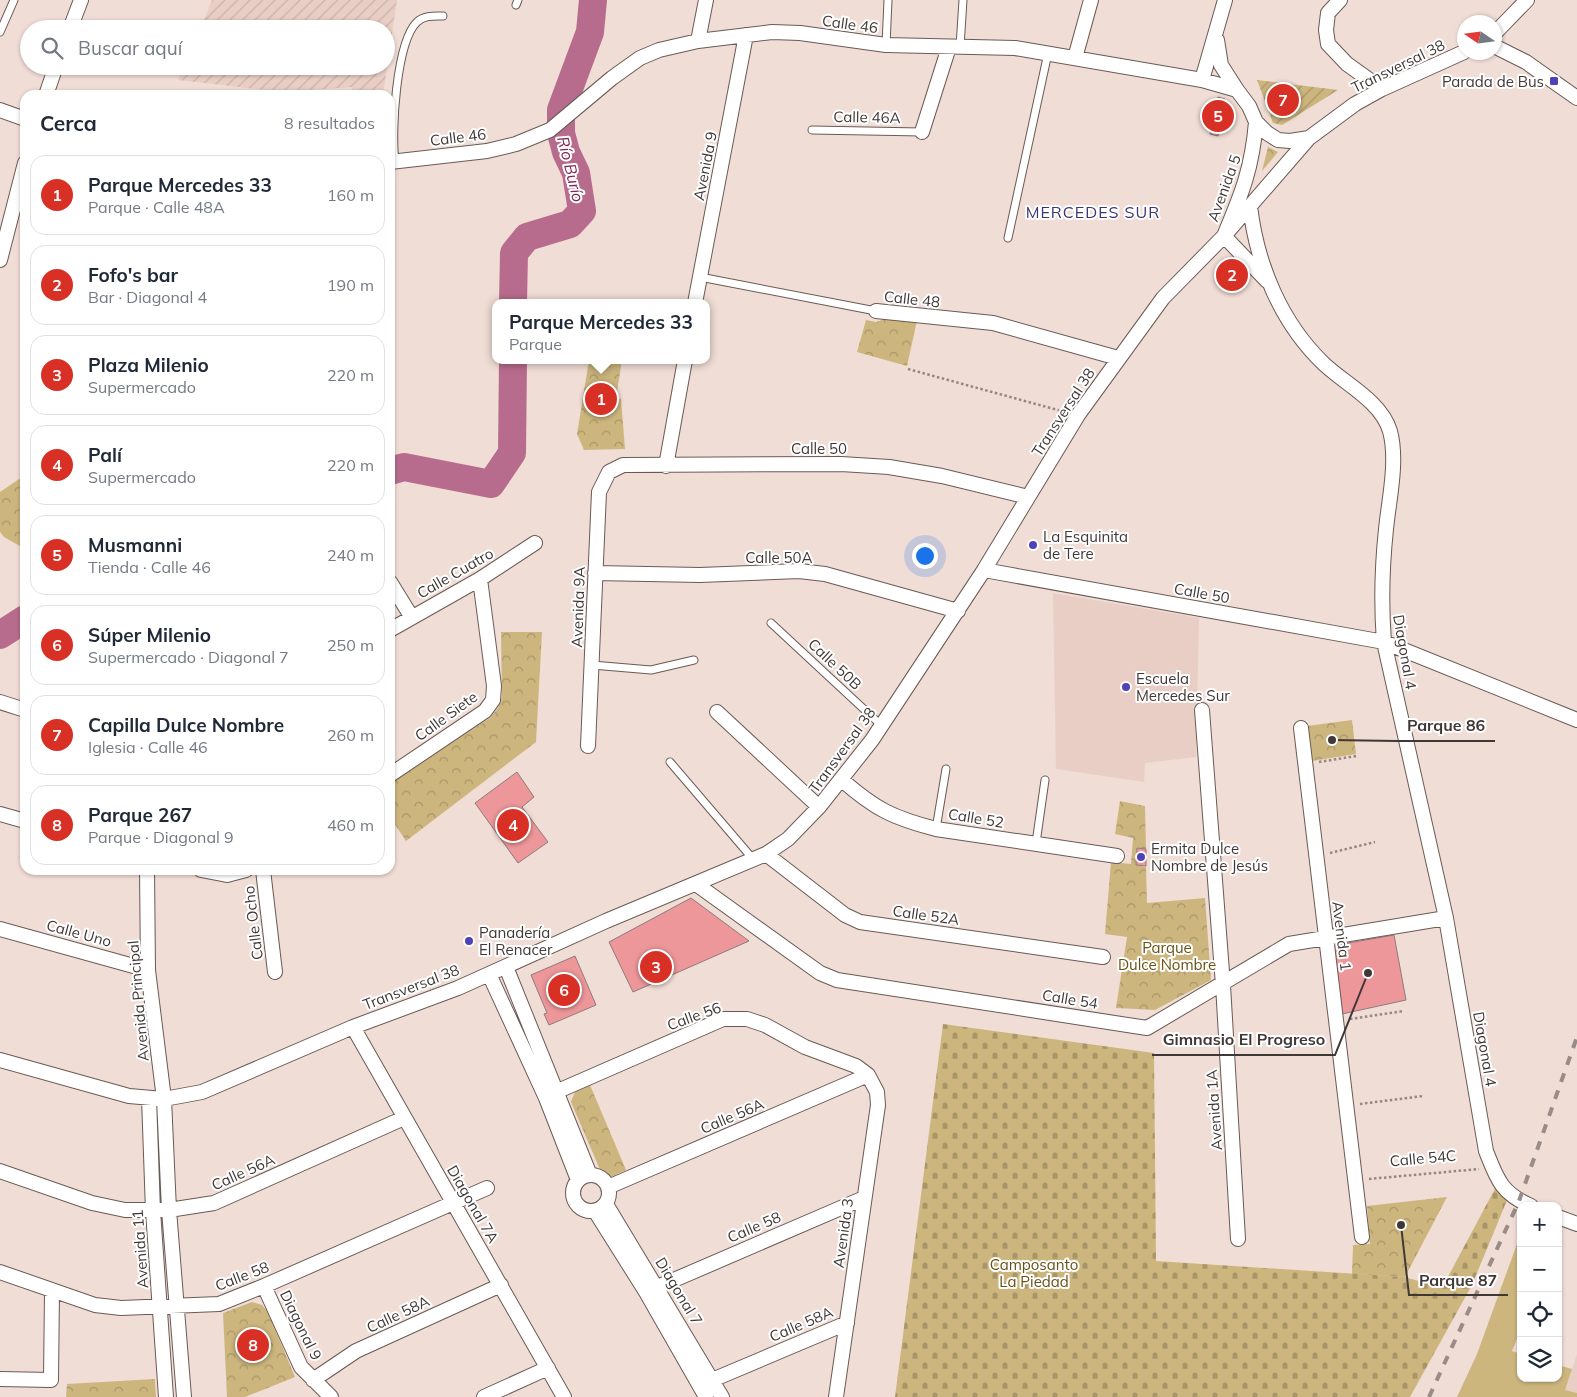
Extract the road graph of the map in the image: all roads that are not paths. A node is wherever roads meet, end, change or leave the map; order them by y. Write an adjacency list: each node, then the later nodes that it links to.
1 (14, 0): 14 (lane)
2 (81, 0): 11 (street)
3 (706, 0): 16 (street)
4 (888, 0): 17 (lane)
5 (963, 0): 18 (lane)
6 (1091, 0): 22 (street)
7 (1225, 0): 13 (street)
8 (1340, 0): 25 (street)
9 (1527, 0): 12 (street)
10 (443, 16): 30 (lane)
11 (73, 20)
12 (1502, 26)
13 (1216, 27): 24 (street); 27 (street)
14 (0, 32)
15 (746, 35): 16 (street, Calle 46); 17 (street, Calle 46); 42 (street, Avenida 9)
16 (698, 41): 36 (street, Calle 46)
17 (886, 45): 18 (street, Calle 46)
18 (954, 47): 20 (street, Calle 46); 34 (street)
19 (1502, 50): 28 (street)
20 (1048, 54): 22 (street, Calle 46); 40 (lane)
21 (1457, 55): 25 (street, Transversal 38)
22 (1075, 58): 24 (street, Calle 46)
23 (53, 75): 26 (street)
24 (1202, 80): 27 (street, Calle 46)
25 (1382, 89): 35 (street, Transversal 38)
26 (48, 90)
27 (1236, 90): 32 (street)
28 (1577, 98)
29 (0, 110): 31 (street)
30 (395, 113)
31 (20, 117)
32 (1256, 122): 35 (street); 39 (street, Avenida 5)
33 (812, 130): 34 (lane, Calle 46A)
34 (922, 132)
35 (1308, 138): 38 (street, Transversal 38)
36 (395, 161)
37 (20, 182): 41 (street)
38 (1250, 206): 39 (street, Transversal 38); 43 (street, Diagonal 4)
39 (1224, 236): 43 (street, Diagonal 4); 46 (street, Transversal 38)
40 (1008, 238)
41 (0, 260)
42 (700, 277): 44 (street, Avenida 9); 45 (lane, Calle 48)
43 (1269, 283): 60 (street, Diagonal 4)
44 (696, 299)
45 (876, 311): 46 (street, Calle 48)
46 (1118, 358): 50 (street, Transversal 38)
47 (684, 364): 48 (street)
48 (666, 466): 49 (street, Calle 50); 50 (street, Calle 50)
49 (609, 472): 53 (street, Avenida 9A)
50 (1028, 497): 52 (street, Transversal 38)
51 (535, 543): 54 (street, Calle Cuatro)
52 (984, 570): 56 (street, Transversal 38); 60 (street, Calle 50)
53 (595, 573): 56 (street, Calle 50A); 62 (street, Avenida 9A)
54 (480, 579): 57 (street, Calle Cuatro); 73 (street, Calle Siete)
55 (395, 590): 57 (street)
56 (958, 611): 68 (street, Transversal 38)
57 (411, 616): 59 (street, Calle Cuatro)
58 (771, 623): 68 (lane, Calle 50B)
59 (395, 627)
60 (1384, 642): 67 (street, Calle 50); 86 (street, Diagonal 4)
61 (694, 660): 62 (lane)
62 (592, 665): 70 (street, Avenida 9A)
63 (0, 702): 64 (street)
64 (20, 708)
65 (1202, 710): 94 (street, Avenida 1A)
66 (718, 712): 76 (street)
67 (1577, 720)
68 (881, 725): 74 (street, Transversal 38)
69 (1301, 728): 88 (street, Avenida 1)
70 (588, 746)
71 (670, 762): 82 (lane)
72 (946, 769): 79 (lane)
73 (395, 772)
74 (842, 780): 76 (street, Transversal 38); 79 (street, Calle 52)
75 (1045, 780): 80 (lane)
76 (819, 807): 82 (street, Transversal 38)
77 (0, 814): 78 (street)
78 (20, 820)
79 (936, 829): 80 (street, Calle 52)
80 (1036, 844): 81 (street, Calle 52)
81 (1117, 856)
82 (759, 857): 85 (street, Transversal 38); 89 (street, Calle 52A)
83 (147, 875): 91 (street, Avenida Principal)
84 (264, 875): 92 (street, Calle Ocho)
85 (696, 884): 90 (street, Transversal 38); 94 (street, Calle 54)
86 (1446, 918): 88 (street, Calle 54); 108 (street, Diagonal 4)
87 (0, 928): 91 (street, Calle Uno)
88 (1326, 939): 94 (street, Calle 54); 114 (street, Avenida 1)
89 (1103, 957)
90 (506, 967): 93 (street, Transversal 38); 98 (street)
91 (148, 970): 100 (street, Avenida Principal)
92 (275, 972)
93 (490, 974): 95 (street, Transversal 38); 98 (street)
94 (1223, 985): 115 (street, Avenida 1A)
95 (353, 1027): 100 (street, Transversal 38); 101 (street, Diagonal 7A)
96 (0, 1060): 99 (street, Transversal 38)
97 (868, 1075): 98 (street, Calle 56); 105 (street, Calle 56A); 106 (street, Avenida 3)
98 (552, 1094): 103 (street)
99 (149, 1098): 100 (street, Transversal 38); 111 (street, Avenida 11)
100 (164, 1099): 110 (street)
101 (404, 1118): 107 (street, Diagonal 7A); 110 (street, Calle 56A)
102 (0, 1171): 111 (street, Calle 56A)
103 (584, 1178): 105 (street); 109 (street)
104 (486, 1188): 107 (street, Calle 58)
105 (608, 1188): 109 (street)
106 (864, 1198): 119 (street, Calle 58); 123 (street, Avenida 3)
107 (454, 1202): 117 (street, Calle 58); 118 (street, Diagonal 7A)
108 (1521, 1202)
109 (601, 1207): 119 (street, Diagonal 7)
110 (169, 1210): 111 (street, Calle 56A); 121 (street)
111 (153, 1211): 122 (street, Avenida 11)
112 (1562, 1218): 113 (street)
113 (1577, 1224)
114 (1362, 1237)
115 (1238, 1238)
116 (0, 1272): 120 (street, Calle 58)
117 (264, 1286): 121 (street, Calle 58); 127 (street, Diagonal 9)
118 (501, 1286): 124 (street, Diagonal 7A); 127 (street, Calle 58A)
119 (652, 1289): 125 (street, Diagonal 7); 128 (street, Diagonal 7)
120 (52, 1291): 122 (street, Calle 58); 126 (street)
121 (178, 1306): 122 (street, Calle 58); 130 (street)
122 (160, 1308): 129 (street, Avenida 11)
123 (846, 1323): 125 (street, Calle 58A); 135 (street, Avenida 3)
124 (548, 1368): 132 (street); 133 (street, Diagonal 7A)
125 (712, 1379): 128 (street, Calle 58A); 134 (street, Diagonal 7)
126 (0, 1380)
127 (313, 1380): 131 (street, Diagonal 9)
128 (703, 1391)
129 (166, 1397)
130 (184, 1397)
131 (331, 1397)
132 (484, 1397)
133 (564, 1397)
134 (722, 1397)
135 (836, 1397)

